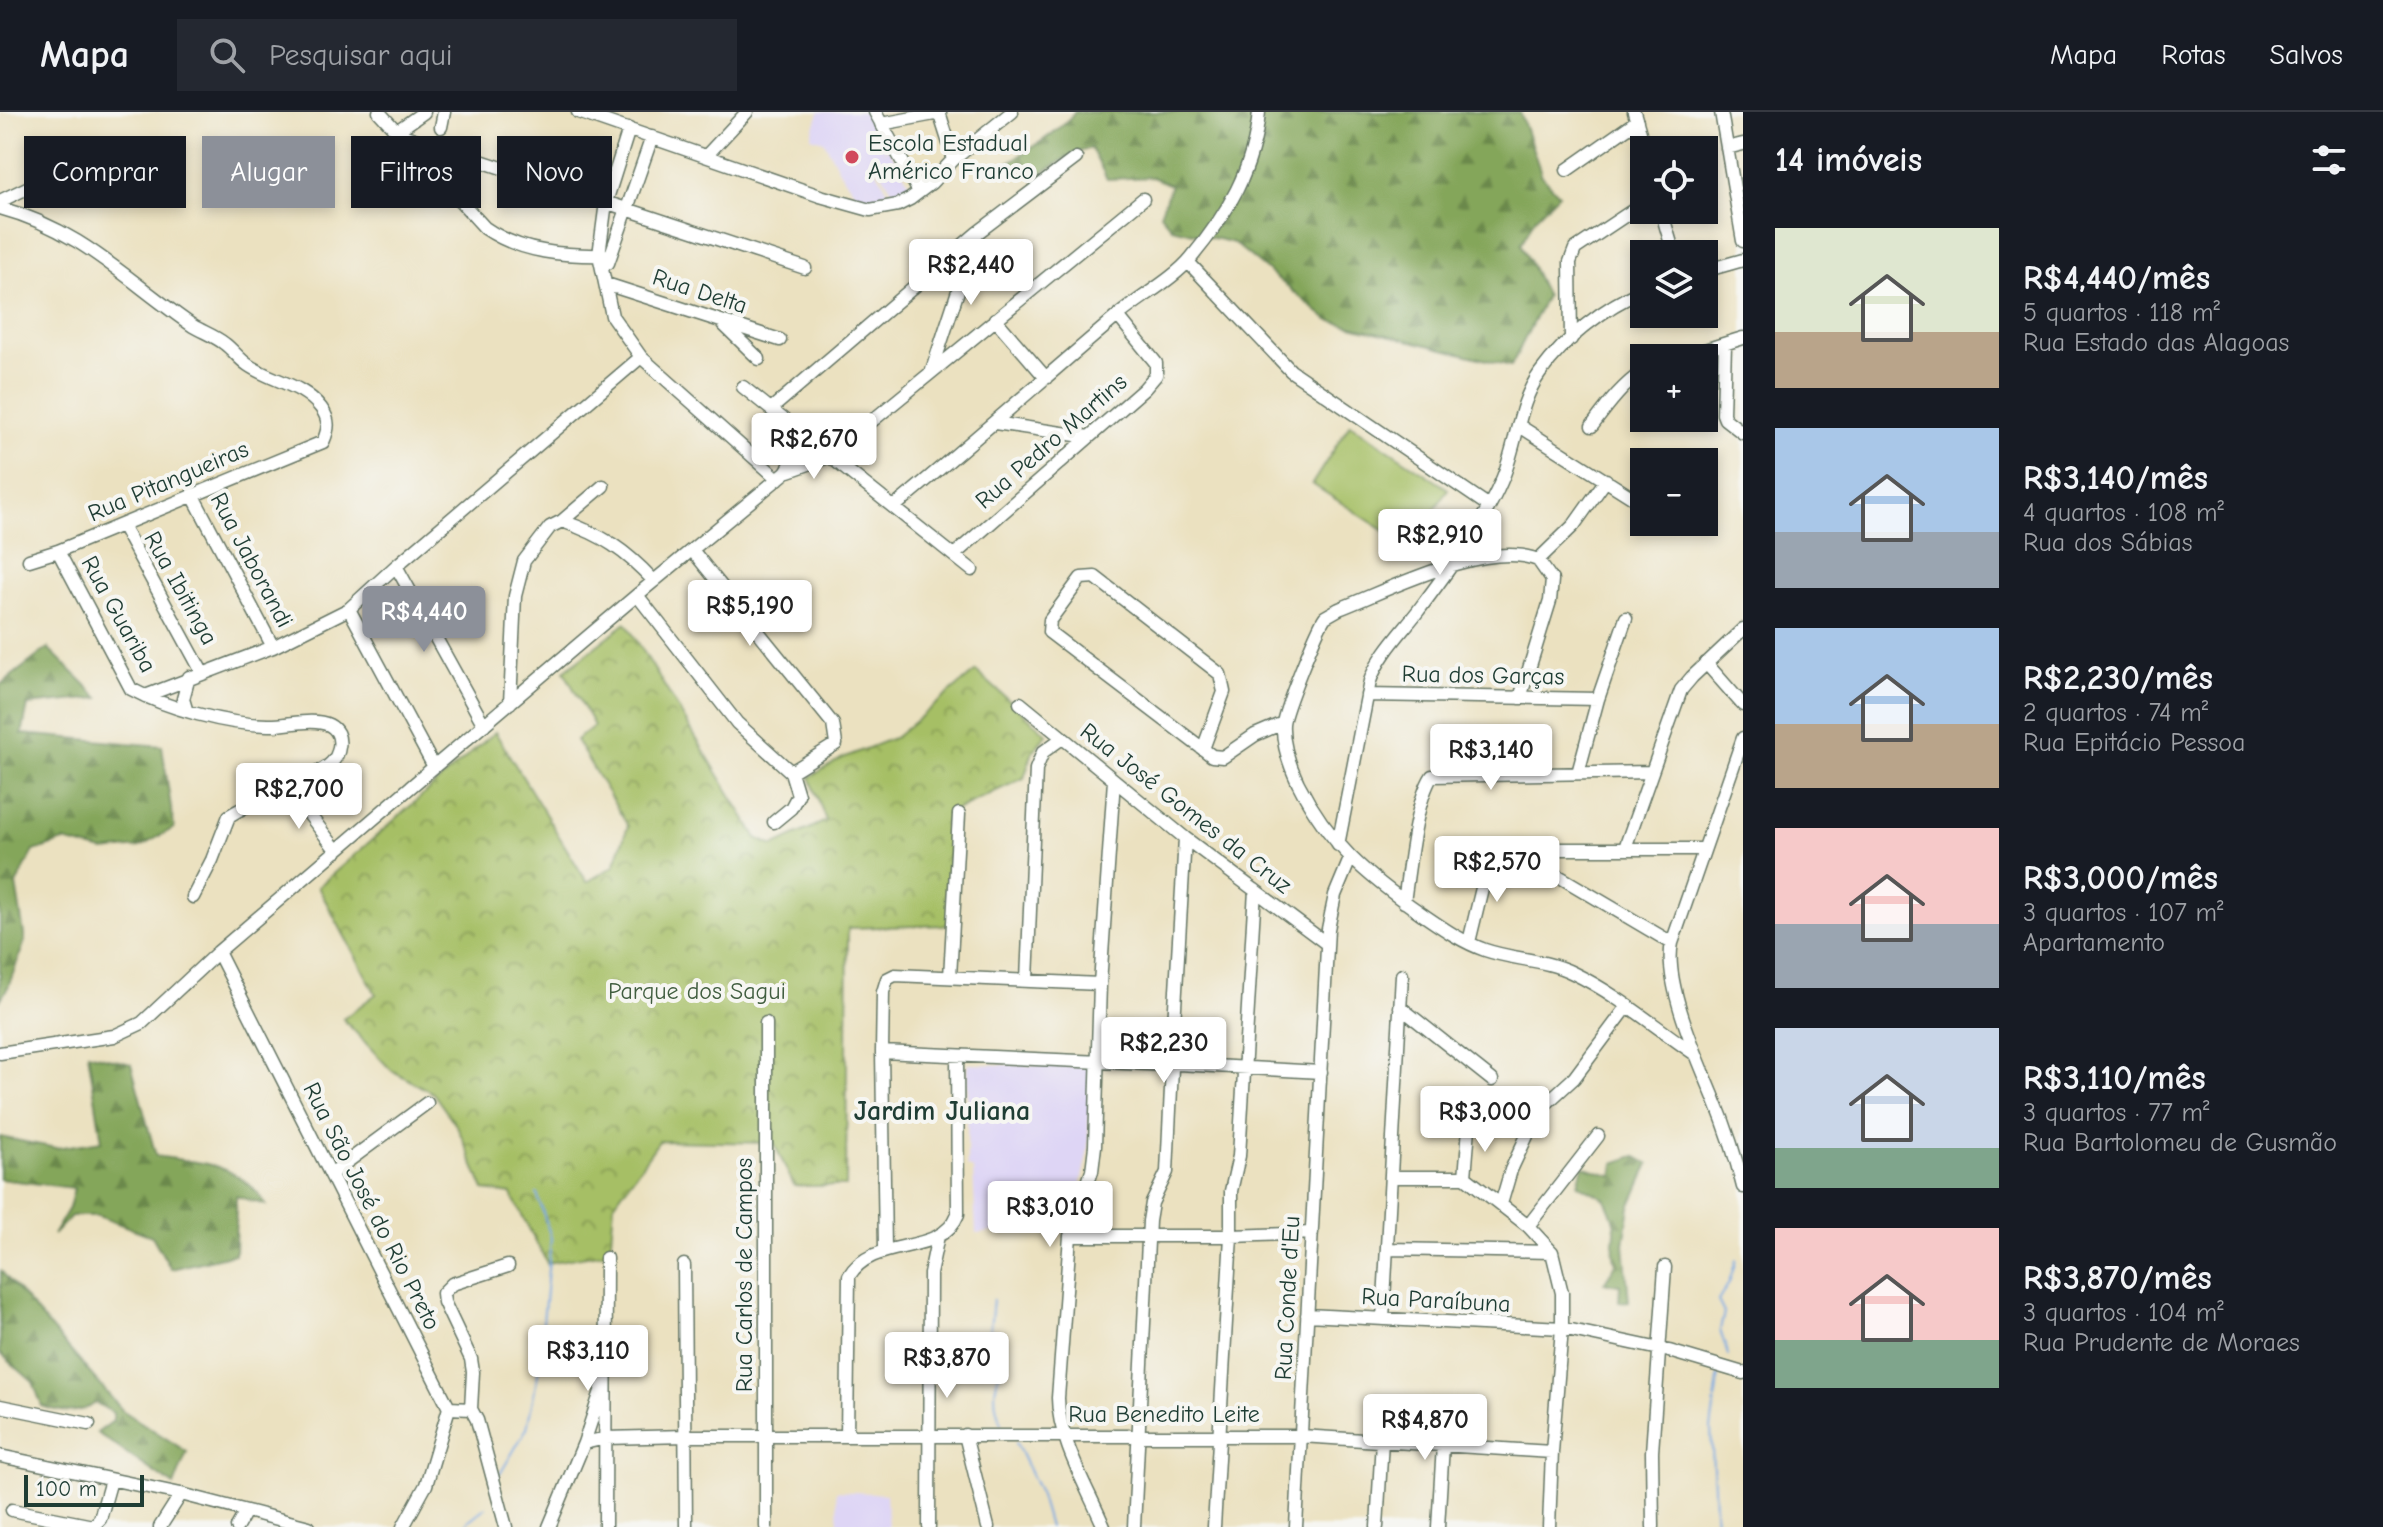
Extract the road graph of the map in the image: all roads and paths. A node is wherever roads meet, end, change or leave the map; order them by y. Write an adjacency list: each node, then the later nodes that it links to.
1 (379, 112): 15 (street)
2 (424, 112): 15 (street)
3 (444, 112): 13 (street)
4 (578, 112): 14 (street)
5 (747, 112): 20 (street)
6 (875, 112): 12 (street)
7 (940, 112): 12 (street); 22 (street)
8 (1012, 112): 22 (street)
9 (1259, 112): 38 (street)
10 (1721, 112): 19 (street)
11 (1636, 116): 16 (street); 24 (street)
12 (881, 124): 27 (street)
13 (441, 127)
14 (629, 129): 17 (street); 25 (street)
15 (398, 132): 23 (street); 36 (street)
16 (1641, 136)
17 (652, 137): 20 (street); 32 (street)
18 (1743, 144): 19 (street)
19 (1727, 148): 35 (street)
20 (706, 156): 27 (street)
21 (1076, 158): 34 (street)
22 (954, 159): 27 (street)
23 (497, 165)
24 (1567, 170)
25 (612, 183)
26 (24, 192): 29 (street)
27 (919, 192)
28 (1143, 199): 44 (street)
29 (3, 203): 68 (street, Rua Pitangueiras)
30 (612, 204): 32 (street)
31 (606, 208): 36 (street)
32 (627, 210): 36 (street); 40 (street)
33 (1630, 212): 47 (street)
34 (977, 233): 53 (street); 57 (street)
35 (1743, 241)
36 (604, 255): 41 (street)
37 (1743, 260): 39 (street)
38 (1188, 262): 43 (street); 70 (street)
39 (1718, 267)
40 (805, 268)
41 (606, 283): 45 (street, Rua Delta); 51 (street)
42 (1630, 296): 47 (street)
43 (1118, 316): 54 (street); 62 (street, Rua Pedro Martins)
44 (995, 319): 53 (street); 54 (street)
45 (721, 321): 48 (street, Rua Delta); 52 (street)
46 (1743, 338): 49 (street)
47 (1571, 339): 59 (street)
48 (780, 340)
49 (1725, 344): 50 (street); 61 (street)
50 (1718, 346)
51 (641, 357): 65 (street); 79 (street)
52 (759, 359)
53 (932, 370): 64 (street)
54 (1046, 378): 58 (street)
55 (1630, 381): 60 (street)
56 (743, 387): 57 (street)
57 (771, 409): 63 (street)
58 (995, 423): 62 (street); 71 (street)
59 (1518, 425): 66 (street); 70 (street)
60 (1592, 426)
61 (1743, 433)
62 (1089, 437): 76 (street, Rua Pedro Martins)
63 (807, 438): 64 (street); 65 (street)
64 (828, 457): 65 (street); 71 (street)
65 (782, 476): 74 (street)
66 (1606, 480): 69 (street); 78 (street)
67 (603, 486): 72 (street)
68 (192, 494): 73 (street, Rua Pitangueiras); 89 (street, Rua Jaborandi)
69 (1630, 496)
70 (1489, 506): 80 (street)
71 (894, 507): 76 (street)
72 (562, 521): 82 (street); 96 (street)
73 (122, 525): 75 (street, Rua Pitangueiras); 91 (street, Rua Ibitinga)
74 (692, 550): 82 (street); 106 (street)
75 (58, 551): 77 (street, Rua Pitangueiras); 93 (street, Rua Guariba)
76 (954, 555): 81 (street)
77 (29, 560)
78 (1538, 560): 80 (street); 94 (street)
79 (396, 566): 86 (street); 101 (street)
80 (1449, 567): 83 (street); 85 (street)
81 (972, 570)
82 (654, 581): 84 (street)
83 (1411, 581): 85 (street); 100 (street)
84 (637, 595): 96 (street); 106 (street)
85 (1426, 601): 92 (street)
86 (349, 609): 89 (street); 105 (street)
87 (1626, 618): 95 (street)
88 (1740, 635): 90 (street)
89 (273, 647): 91 (street)
90 (1706, 663): 98 (street); 107 (street)
91 (196, 675): 93 (street); 99 (street)
92 (1367, 695): 94 (street, Rua dos Garças); 114 (street)
93 (145, 696): 99 (street)
94 (1520, 698): 95 (street, Rua dos Garças)
95 (1598, 699): 108 (street)
96 (510, 703): 101 (street)
97 (1020, 703): 103 (street, Rua José Gomes da Cruz)
98 (1743, 705)
99 (186, 709): 110 (street)
100 (1283, 723): 104 (street); 114 (street)
101 (484, 725): 105 (street)
102 (1743, 738): 117 (street)
103 (1061, 739): 109 (street, Rua José Gomes da Cruz); 129 (street)
104 (1203, 749): 104 (street)
105 (434, 767): 118 (street)
106 (791, 772): 112 (street)
107 (1651, 772): 108 (street); 116 (street)
108 (1578, 773): 122 (street)
109 (1114, 780): 113 (street, Rua José Gomes da Cruz); 130 (street)
110 (289, 788): 118 (street); 121 (street)
111 (959, 814): 128 (street)
112 (774, 822)
113 (1185, 838): 120 (street, Rua José Gomes da Cruz); 139 (street)
114 (1338, 845): 119 (street)
115 (1508, 847): 116 (street); 123 (street); 124 (street)
116 (1625, 848): 117 (street)
117 (1703, 849): 124 (street)
118 (337, 851): 126 (street)
119 (1350, 859): 122 (street); 125 (street, Rua Conde d'Eu)
120 (1255, 890): 125 (street, Rua José Gomes da Cruz); 140 (street)
121 (193, 897)
122 (1404, 902): 123 (street)
123 (1469, 942): 132 (street)
124 (1672, 943): 136 (street)
125 (1327, 944): 141 (street, Rua Conde d'Eu)
126 (218, 952): 135 (street); 146 (street, Rua São José do Rio Preto)
127 (1402, 975): 131 (street)
128 (950, 977): 129 (street); 134 (street)
129 (1027, 980): 130 (street)
130 (1100, 984): 138 (street)
131 (1400, 1007): 142 (street); 147 (street)
132 (1627, 1007): 136 (street); 150 (street)
133 (766, 1023): 178 (street, Rua Carlos de Campos)
134 (882, 1052): 137 (street); 158 (street)
135 (0, 1053)
136 (1695, 1054): 149 (street)
137 (957, 1056): 138 (street); 153 (street)
138 (1099, 1061): 139 (street); 154 (street)
139 (1172, 1063): 140 (street); 156 (street)
140 (1246, 1067): 141 (street); 155 (street)
141 (1321, 1072): 152 (street, Rua Conde d'Eu)
142 (1492, 1080)
143 (427, 1103): 146 (street)
144 (1469, 1128): 148 (street)
145 (1598, 1136): 151 (street)
146 (332, 1173): 173 (street, Rua São José do Rio Preto)
147 (1391, 1177): 148 (street); 159 (street)
148 (1465, 1177): 150 (street)
149 (1743, 1187)
150 (1501, 1204): 151 (street)
151 (1528, 1226): 160 (street)
152 (1312, 1233): 155 (street); 166 (street, Rua Conde d'Eu)
153 (938, 1236): 157 (street); 165 (street)
154 (1070, 1236): 156 (street); 181 (street)
155 (1231, 1236): 156 (street); 183 (street)
156 (1148, 1237): 182 (street)
157 (914, 1243): 158 (street); 165 (street)
158 (885, 1249): 179 (street)
159 (1388, 1249): 160 (street); 167 (street)
160 (1552, 1252): 168 (street)
161 (606, 1258): 171 (street)
162 (684, 1265): 177 (street)
163 (508, 1266): 174 (street)
164 (1665, 1267): 169 (street)
165 (930, 1274): 180 (street)
166 (1307, 1315): 167 (street, Rua Paraíbuna); 184 (street, Rua Conde d'Eu)
167 (1383, 1319): 168 (street, Rua Paraíbuna)
168 (1562, 1328): 169 (street, Rua Paraíbuna); 189 (street)
169 (1659, 1349): 170 (street, Rua Paraíbuna); 213 (street)
170 (1743, 1373)
171 (607, 1374): 185 (street); 187 (street)
172 (0, 1406): 175 (street)
173 (449, 1408): 174 (street); 198 (street)
174 (471, 1409): 199 (street)
175 (89, 1424)
176 (965, 1435): 180 (street, Rua Benedito Leite); 181 (street, Rua Benedito Leite); 205 (street)
177 (686, 1436): 178 (street, Rua Benedito Leite); 185 (street, Rua Benedito Leite); 202 (street)
178 (767, 1436): 179 (street, Rua Benedito Leite); 203 (street, Rua Carlos de Campos)
179 (847, 1436): 180 (street, Rua Benedito Leite)
180 (929, 1436): 204 (street)
181 (1065, 1436): 182 (street, Rua Benedito Leite); 206 (street)
182 (1140, 1436): 183 (street, Rua Benedito Leite); 207 (street)
183 (1220, 1436): 184 (street, Rua Benedito Leite); 208 (street)
184 (1301, 1436): 186 (street, Rua Benedito Leite); 209 (street, Rua Conde d'Eu)
185 (606, 1438): 187 (street, Rua Benedito Leite); 201 (street)
186 (1382, 1440): 188 (street, Rua Benedito Leite); 210 (street)
187 (584, 1443): 200 (street)
188 (1443, 1445): 189 (street, Rua Benedito Leite); 211 (street)
189 (1552, 1452): 212 (street)
190 (0, 1456): 191 (street)
191 (111, 1480): 192 (street); 193 (street)
192 (181, 1494): 194 (street); 195 (street)
193 (12, 1510)
194 (246, 1511): 196 (street); 197 (street)
195 (160, 1527)
196 (237, 1527)
197 (309, 1527)
198 (403, 1527)
199 (506, 1527)
200 (549, 1527)
201 (605, 1527)
202 (686, 1527)
203 (766, 1527)
204 (929, 1527)
205 (988, 1527)
206 (1104, 1527)
207 (1134, 1527)
208 (1214, 1527)
209 (1296, 1527)
210 (1377, 1527)
211 (1438, 1527)
212 (1549, 1527)
213 (1653, 1527)

